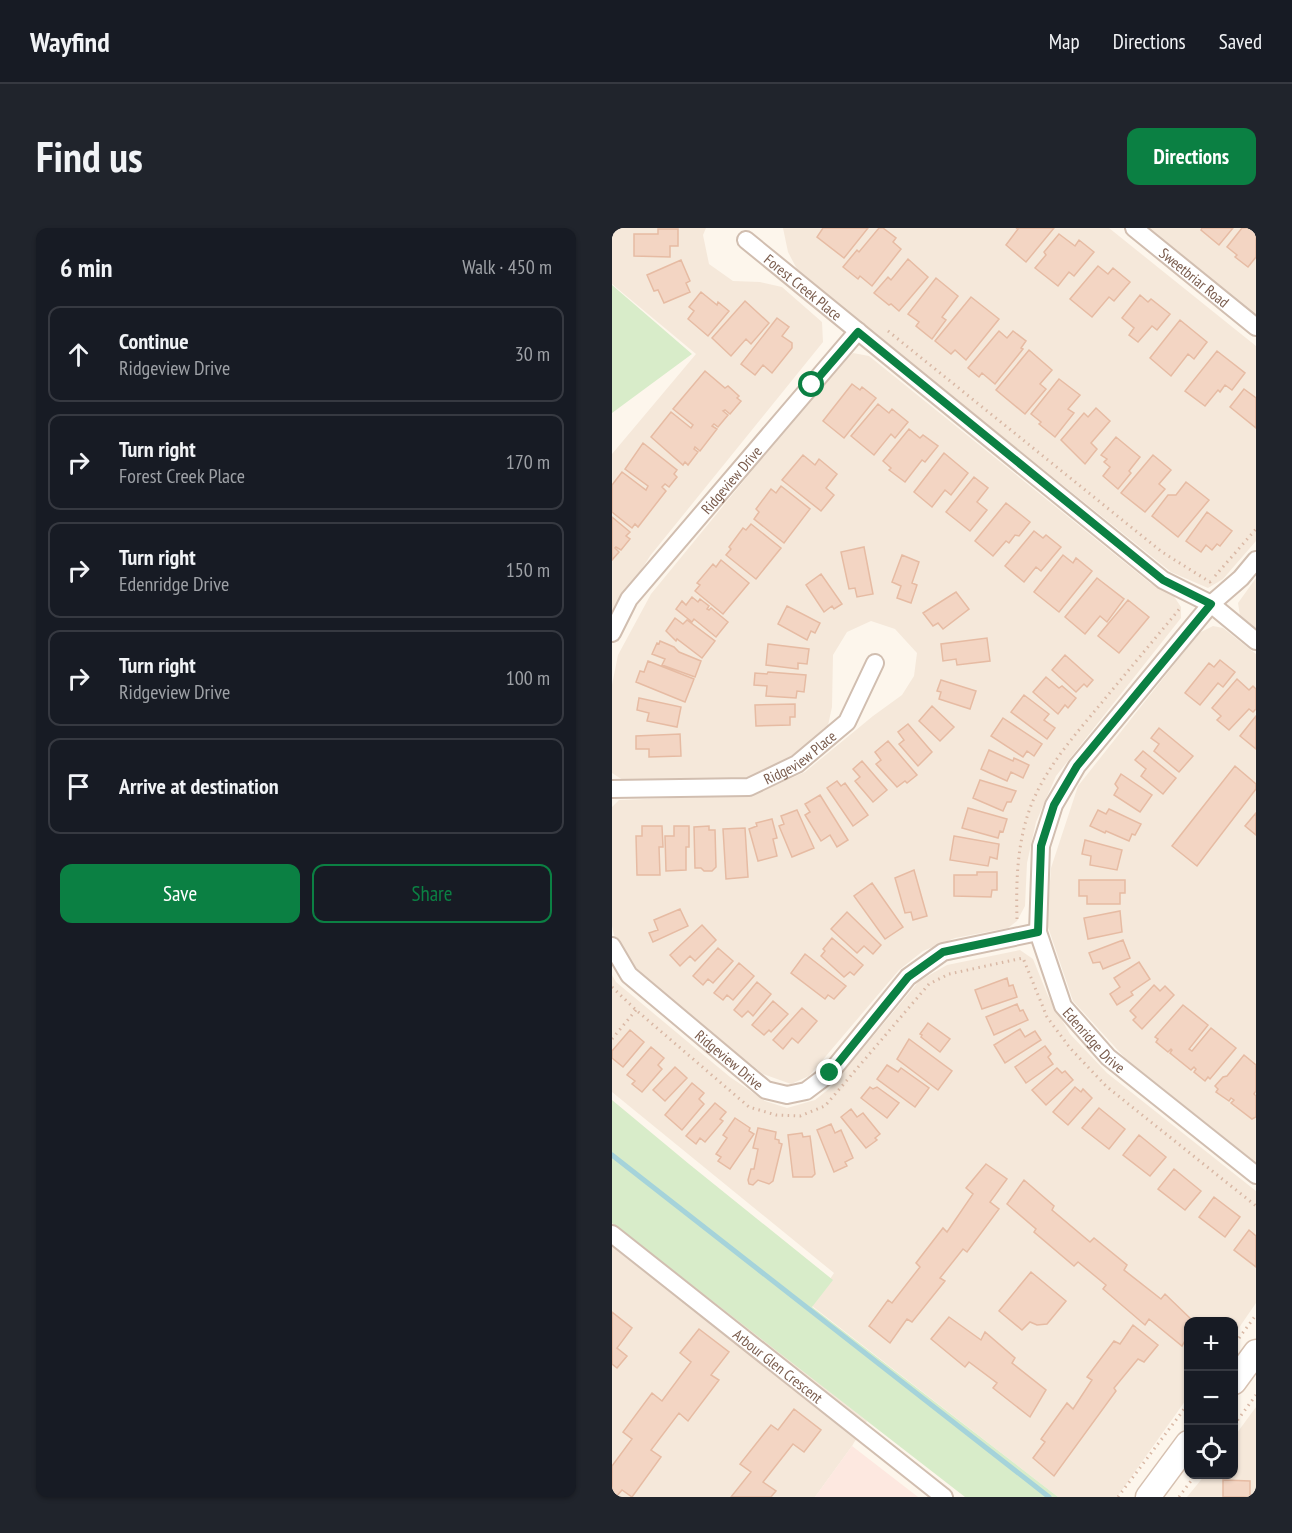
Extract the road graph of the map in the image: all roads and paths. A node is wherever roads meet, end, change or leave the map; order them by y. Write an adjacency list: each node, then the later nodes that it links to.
1 (1134, 228): 3 (street, Sweetbriar Road)
2 (746, 240): 5 (street, Forest Creek Place)
3 (1256, 327)
4 (883, 328): 6 (path)
5 (858, 332): 8 (street, Forest Creek Place); 9 (street, Ridgeview Drive)
6 (1256, 529)
7 (1256, 560): 8 (street, Edenridge Drive)
8 (1211, 604): 10 (street, Forest Creek Place); 13 (street, Edenridge Drive)
9 (612, 633)
10 (1256, 641)
11 (875, 663): 12 (street, Ridgeview Place)
12 (612, 789)
13 (1038, 932): 14 (street, Ridgeview Drive); 18 (street, Edenridge Drive)
14 (612, 946)
15 (612, 987): 16 (path)
16 (636, 1011): 17 (path); 19 (path)
17 (612, 1039)
18 (1256, 1175)
19 (1256, 1206)
20 (612, 1234): 30 (street, Arbour Glen Crescent)
21 (1256, 1316): 22 (path)
22 (1238, 1339)
23 (1256, 1352): 24 (street)
24 (1238, 1375)
25 (1256, 1395): 27 (path)
26 (1184, 1409): 31 (path)
27 (1238, 1418)
28 (1184, 1448): 32 (street)
29 (1192, 1479): 33 (path)
30 (945, 1497)
31 (1118, 1497)
32 (1148, 1497)
33 (1179, 1497)

